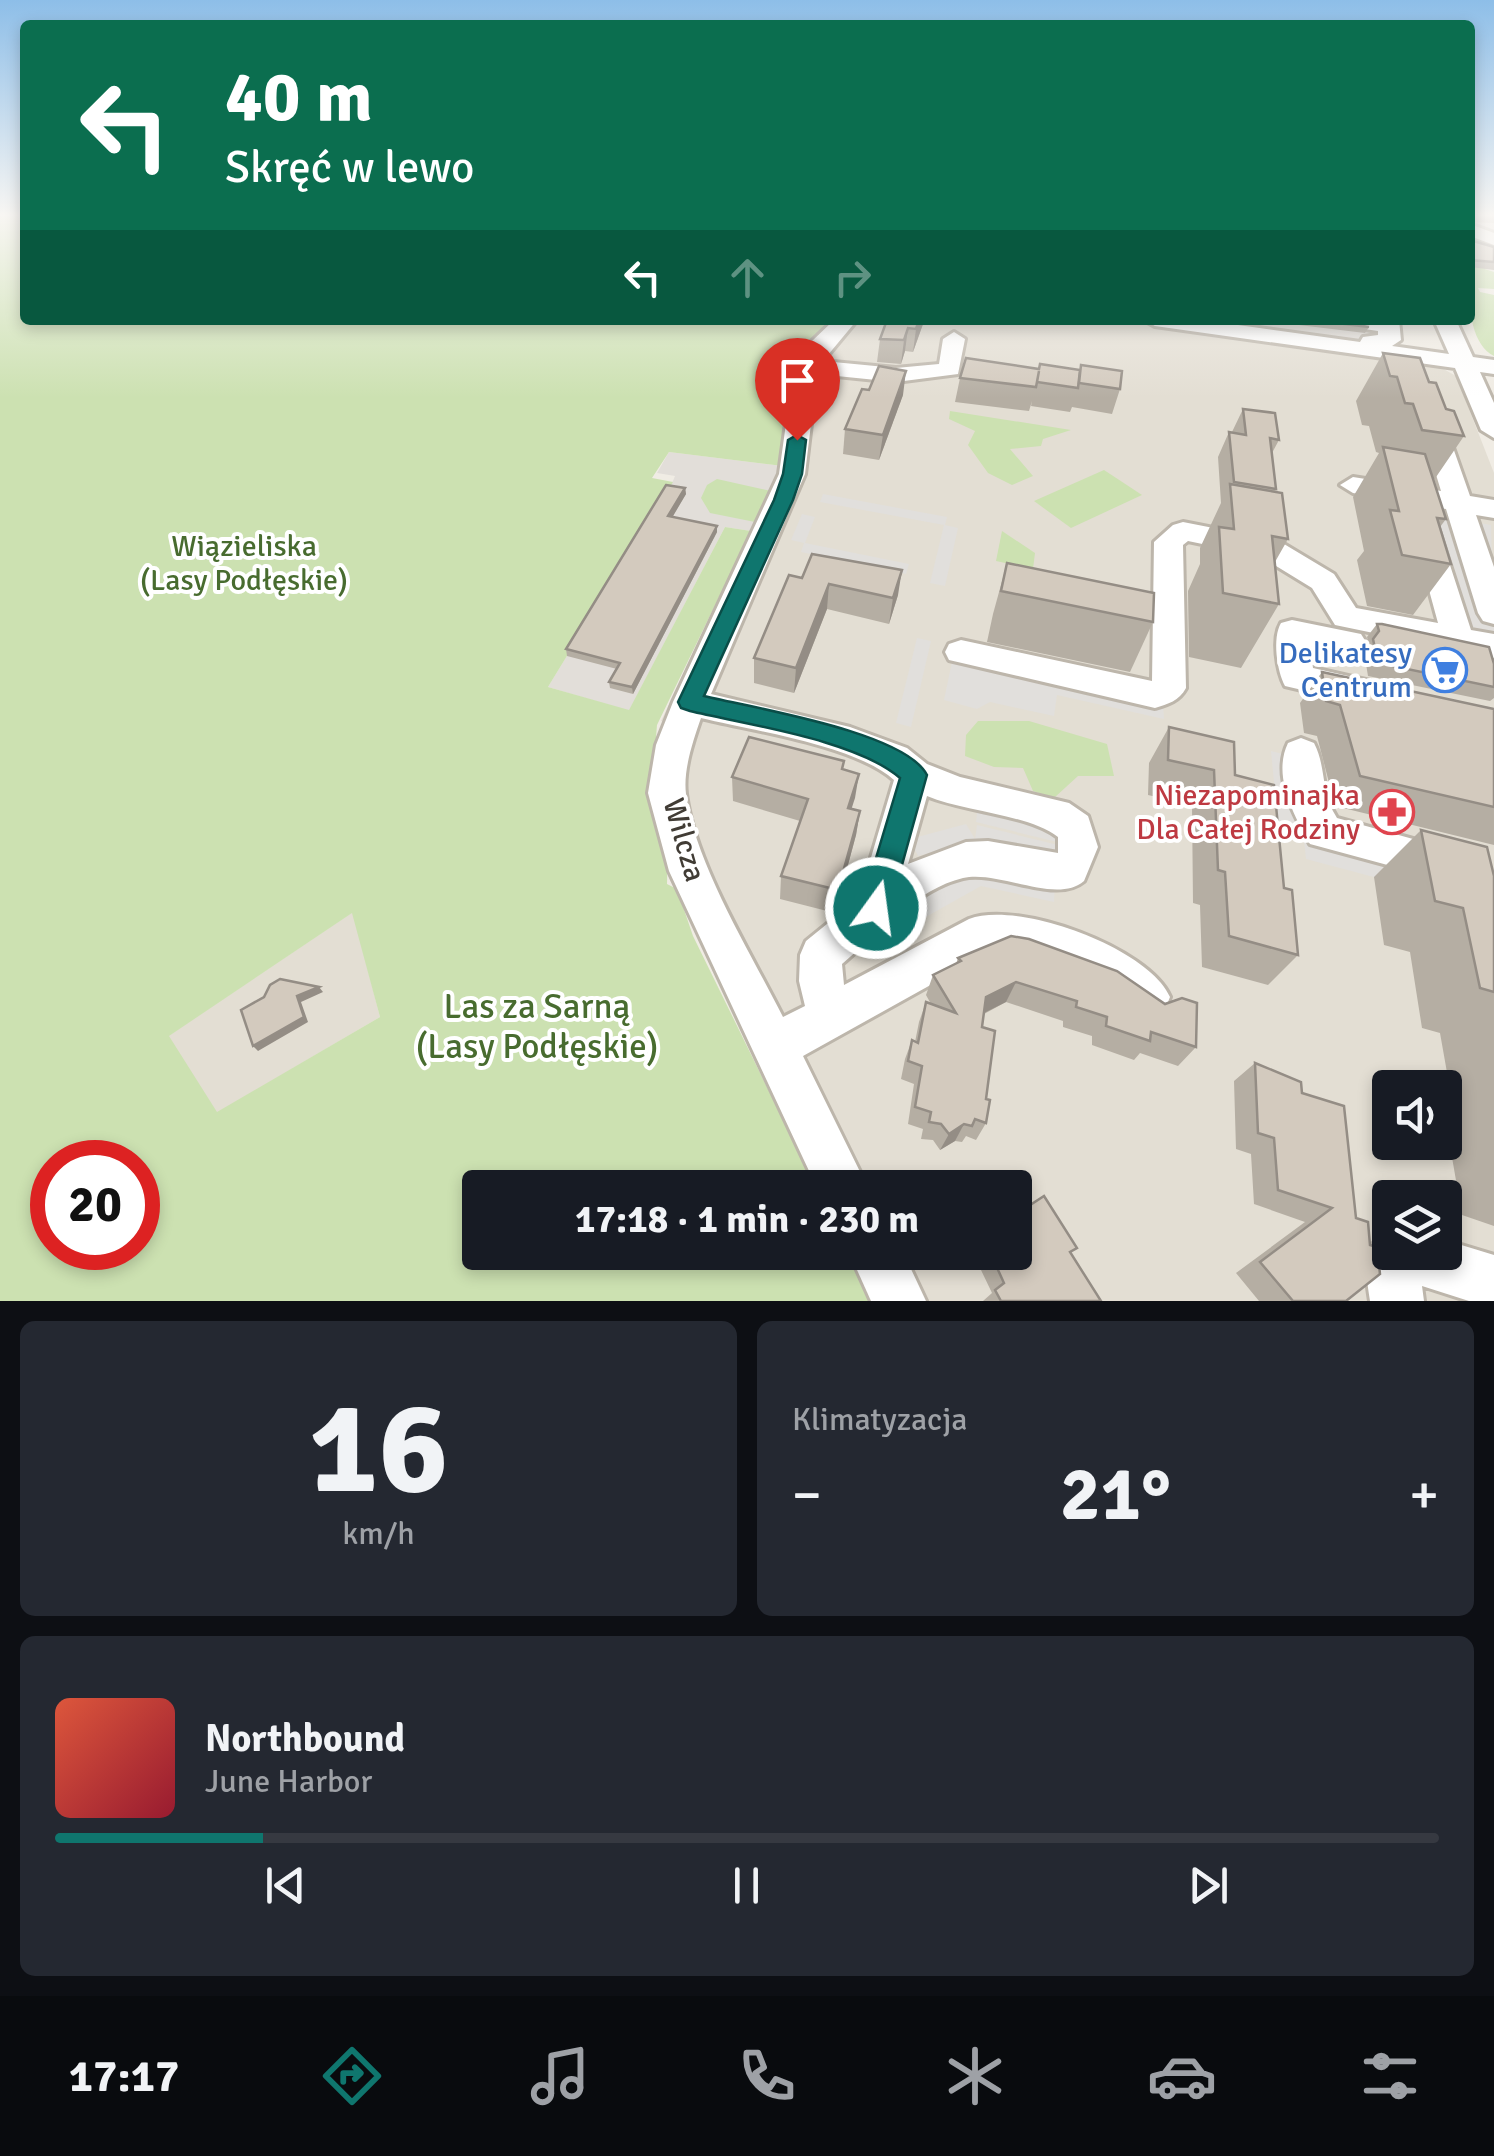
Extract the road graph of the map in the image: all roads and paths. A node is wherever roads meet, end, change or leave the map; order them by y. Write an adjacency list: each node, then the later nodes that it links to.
1 (840, 325): 10 (street, Wilcza)
2 (1186, 325): 8 (street)
3 (1229, 325): 8 (street)
4 (1389, 325): 7 (street)
5 (1448, 325): 9 (street)
6 (954, 339): 10 (street)
7 (1374, 350): 8 (street); 9 (street)
8 (1328, 353): 15 (street)
9 (1465, 364): 11 (street); 12 (street)
10 (808, 366): 24 (street, Wilcza)
11 (1494, 367)
12 (1494, 430)
13 (1352, 485): 14 (street)
14 (1416, 497): 15 (street); 19 (street)
15 (1456, 504): 16 (street); 17 (street)
16 (1494, 510)
17 (1494, 612)
18 (1348, 629): 19 (street); 21 (street); 22 (street); 22 (street)
19 (1458, 638): 20 (street)
20 (1494, 646)
21 (961, 652)
22 (1358, 690): 23 (street)
23 (1396, 698)
24 (690, 702): 26 (street); 31 (street, Wilcza)
25 (1301, 754): 28 (street)
26 (914, 775): 27 (street); 27 (street)
27 (876, 908): 30 (street)
28 (1494, 910)
29 (1150, 998): 30 (street)
30 (830, 1014): 31 (street)
31 (773, 1047): 32 (street, Wilcza)
32 (834, 1170)
33 (885, 1270): 37 (street)
34 (1392, 1270): 38 (street)
35 (1456, 1270): 36 (street)
36 (1494, 1282)
37 (900, 1301)
38 (1396, 1301)

